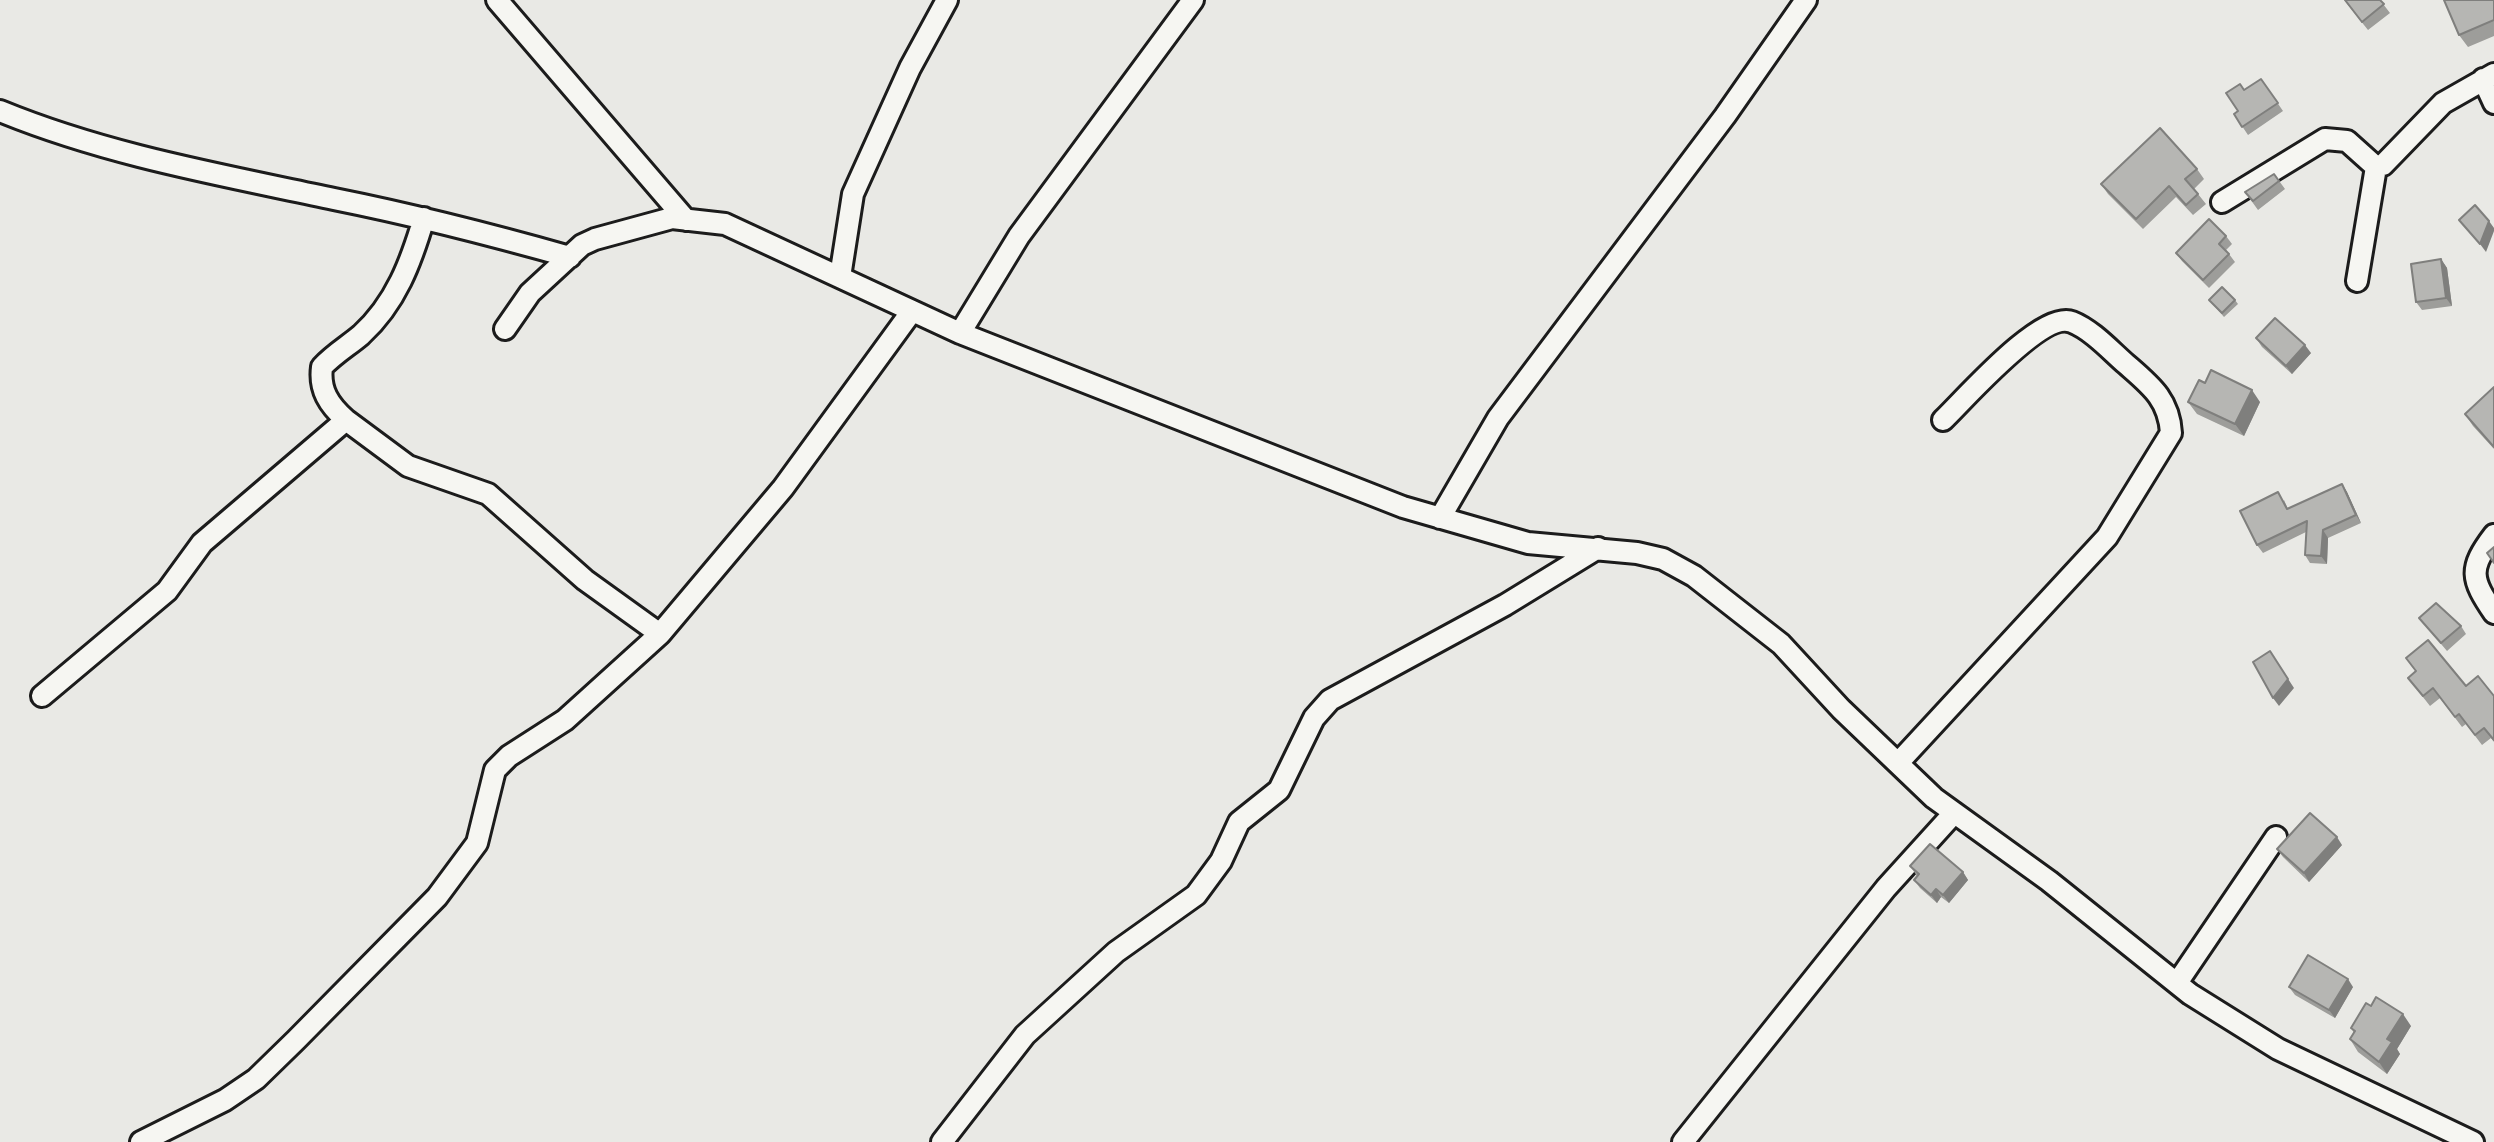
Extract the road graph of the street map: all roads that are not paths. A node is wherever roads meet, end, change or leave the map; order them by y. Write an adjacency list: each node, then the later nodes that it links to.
1 (497, 0): 11 (street)
2 (947, 0): 13 (street)
3 (1193, 0): 17 (street)
4 (1806, 0): 20 (street)
5 (2488, 77): 6 (street); 8 (street)
6 (2494, 103)
7 (0, 111): 10 (street)
8 (2376, 167): 9 (street); 14 (street)
9 (2222, 202)
10 (424, 218): 12 (street); 18 (street)
11 (686, 220): 12 (street); 13 (street)
12 (570, 257): 16 (street)
13 (840, 277): 15 (street)
14 (2357, 281)
15 (912, 311): 17 (street); 24 (street)
16 (505, 329)
17 (960, 333): 20 (street)
18 (346, 420): 24 (street); 25 (street)
19 (1943, 420): 26 (street)
20 (1440, 518): 22 (street)
21 (2494, 535): 23 (street)
22 (1598, 548): 26 (street); 31 (street)
23 (2494, 613)
24 (660, 634): 30 (street)
25 (42, 696)
26 (1899, 762): 27 (street)
27 (1954, 813): 29 (street); 32 (street)
28 (2276, 837): 29 (street)
29 (2177, 983): 33 (street)
30 (141, 1142)
31 (942, 1142)
32 (1683, 1142)
33 (2473, 1142)

